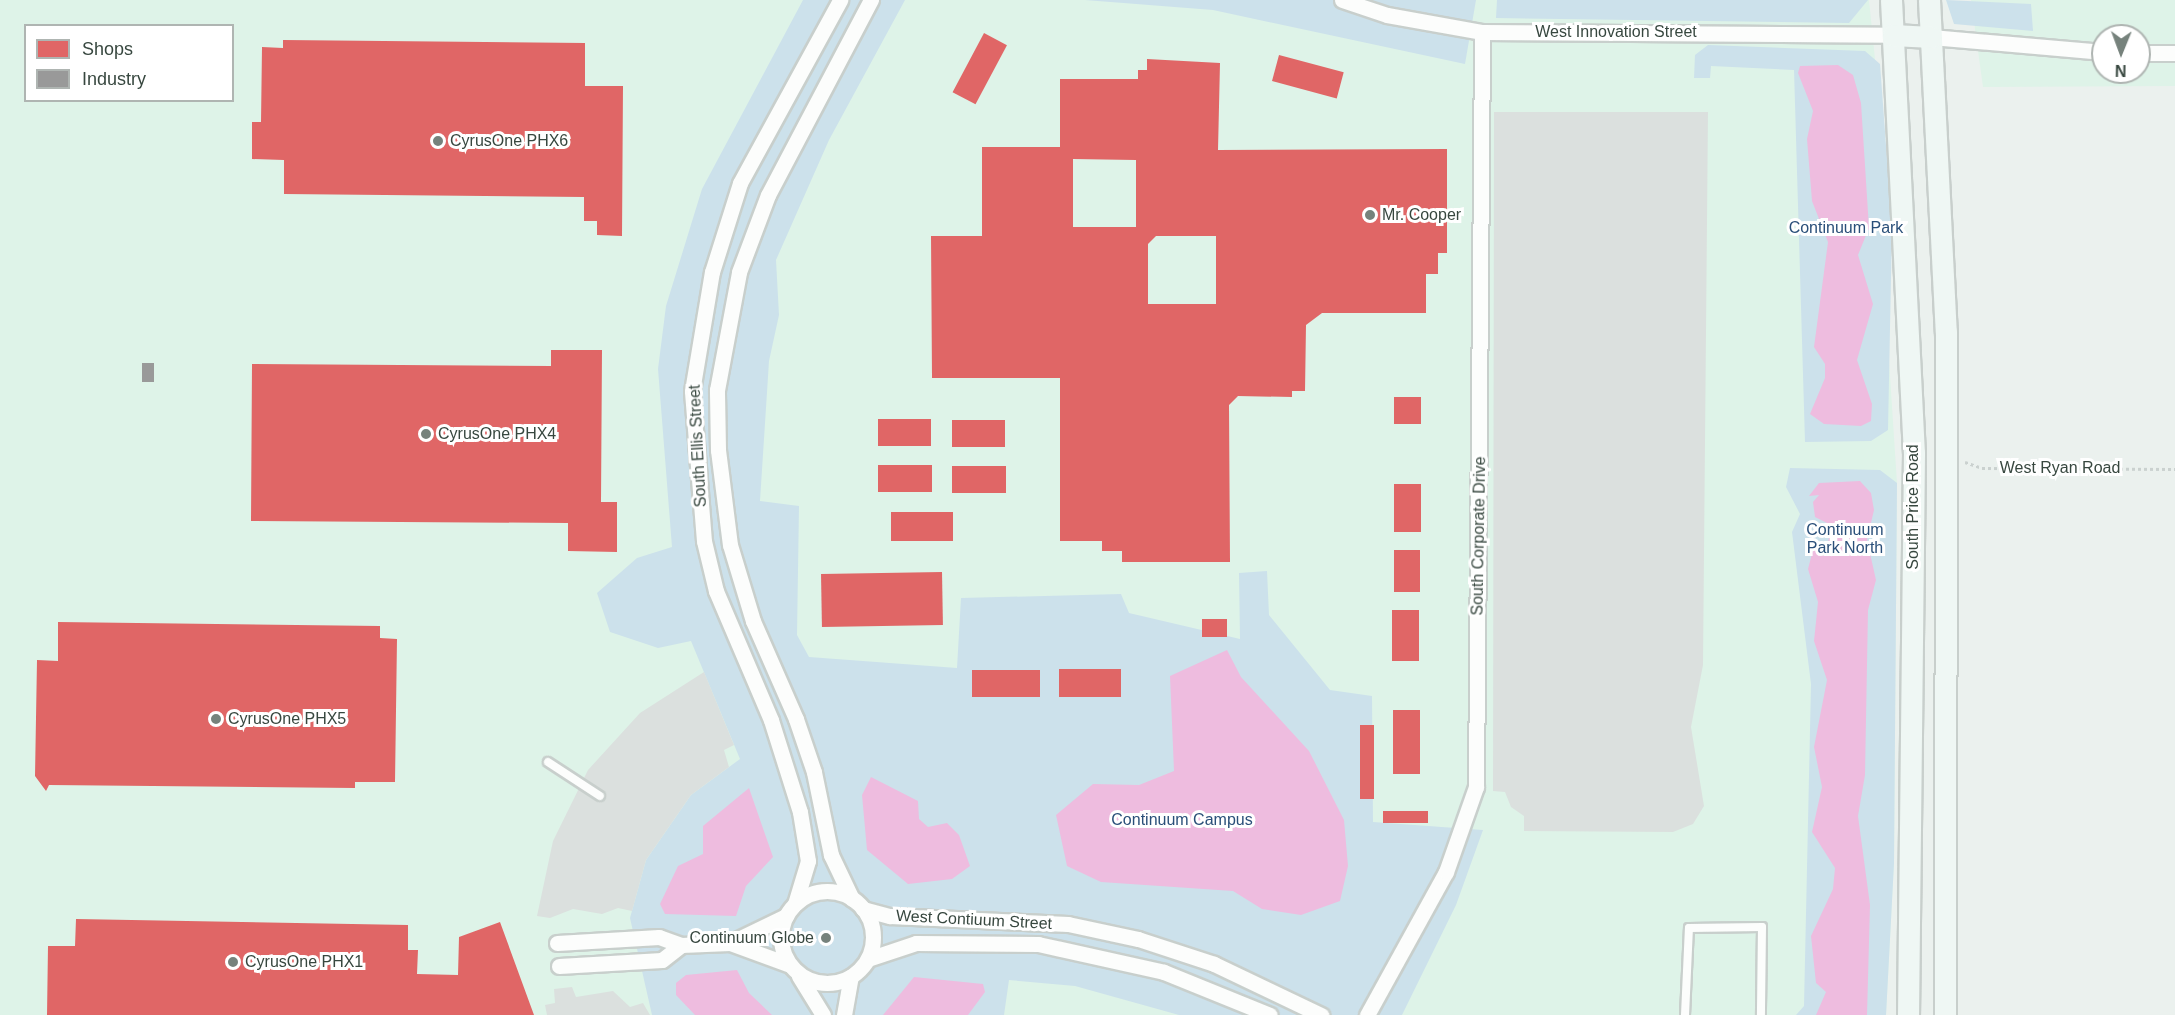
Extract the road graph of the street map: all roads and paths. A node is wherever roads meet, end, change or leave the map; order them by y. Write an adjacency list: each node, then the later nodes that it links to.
1 (840, 0): 17 (street, South Ellis Street)
2 (871, 0): 16 (street, South Ellis Street)
3 (1342, 0): 6 (street, West Innovation Street)
4 (1891, 0): 7 (main road, South Price Road)
5 (1929, 0): 8 (main road, South Price Road)
6 (1482, 32): 7 (street, West Innovation Street); 30 (street, South Corporate Drive)
7 (1893, 35): 8 (main road); 33 (main road, South Price Road)
8 (1931, 37): 9 (street); 12 (main road, South Price Road)
9 (2091, 51)
10 (2151, 53): 11 (street)
11 (2175, 53)
12 (1946, 456): 13 (path, West Ryan Road); 21 (main road, South Price Road)
13 (2175, 469)
14 (548, 762): 15 (lane)
15 (600, 796)
16 (858, 904): 17 (street); 22 (street); 29 (street, West Contiuum Street)
17 (790, 910): 19 (street); 24 (street)
18 (557, 943): 20 (street)
19 (730, 943): 20 (street); 24 (street)
20 (681, 945): 23 (street)
21 (1945, 951): 34 (main road); 35 (main road, South Price Road)
22 (868, 959): 25 (street); 28 (street, West Contiuum Street)
23 (559, 966)
24 (792, 968): 25 (street); 26 (street)
25 (851, 976): 27 (street)
26 (823, 1015)
27 (844, 1015)
28 (1270, 1015)
29 (1321, 1015)
30 (1367, 1015)
31 (1685, 1015): 32 (lane)
32 (1761, 1015)
33 (1908, 1015)
34 (1932, 1015)
35 (1945, 1015)

